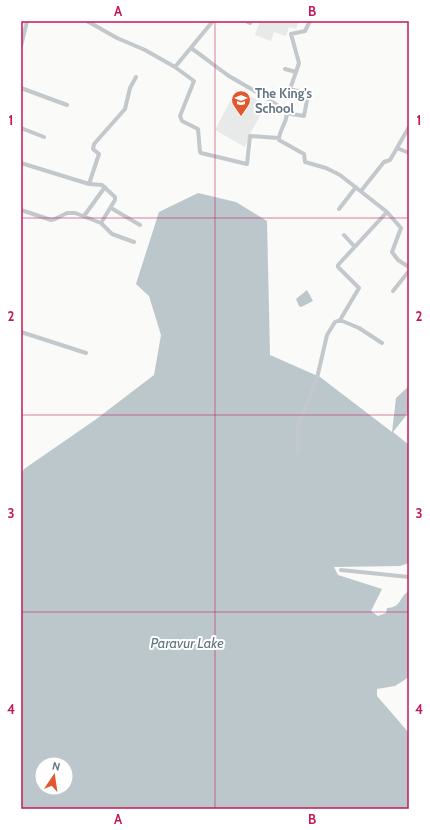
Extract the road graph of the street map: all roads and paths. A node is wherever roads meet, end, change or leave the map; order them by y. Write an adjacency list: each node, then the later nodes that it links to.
1 (27, 21): 9 (street)
2 (87, 21): 8 (street)
3 (99, 21): 8 (street)
4 (213, 21): 10 (street)
5 (246, 21): 6 (street)
6 (251, 21)
7 (310, 21): 13 (street)
8 (96, 26): 11 (street)
9 (21, 46)
10 (191, 48): 11 (street); 17 (street)
11 (175, 67): 21 (street)
12 (285, 68): 13 (street)
13 (296, 72): 17 (street)
14 (136, 77): 25 (street)
15 (21, 88): 16 (street)
16 (66, 105)
17 (286, 114): 21 (street)
18 (409, 127): 22 (street)
19 (21, 128): 20 (street)
20 (44, 137)
21 (279, 138): 26 (street)
22 (397, 148): 23 (street); 28 (street)
23 (409, 153)
24 (21, 162): 25 (street)
25 (89, 184): 27 (street)
26 (356, 187): 28 (street); 30 (street)
27 (105, 188): 29 (street); 33 (street)
28 (361, 191): 32 (street)
29 (110, 208): 34 (street); 35 (street)
30 (339, 209)
31 (21, 210): 33 (street)
32 (387, 212): 38 (street); 39 (street)
33 (84, 216): 34 (street)
34 (101, 223): 37 (street)
35 (140, 225)
36 (344, 235): 38 (street)
37 (134, 242)
38 (354, 246): 42 (street)
39 (409, 267)
40 (409, 271): 41 (street)
41 (393, 291)
42 (340, 320): 44 (street); 46 (street)
43 (21, 332): 45 (street)
44 (382, 343)
45 (86, 353)
46 (298, 452)
47 (341, 570): 48 (street)
48 (409, 577)

